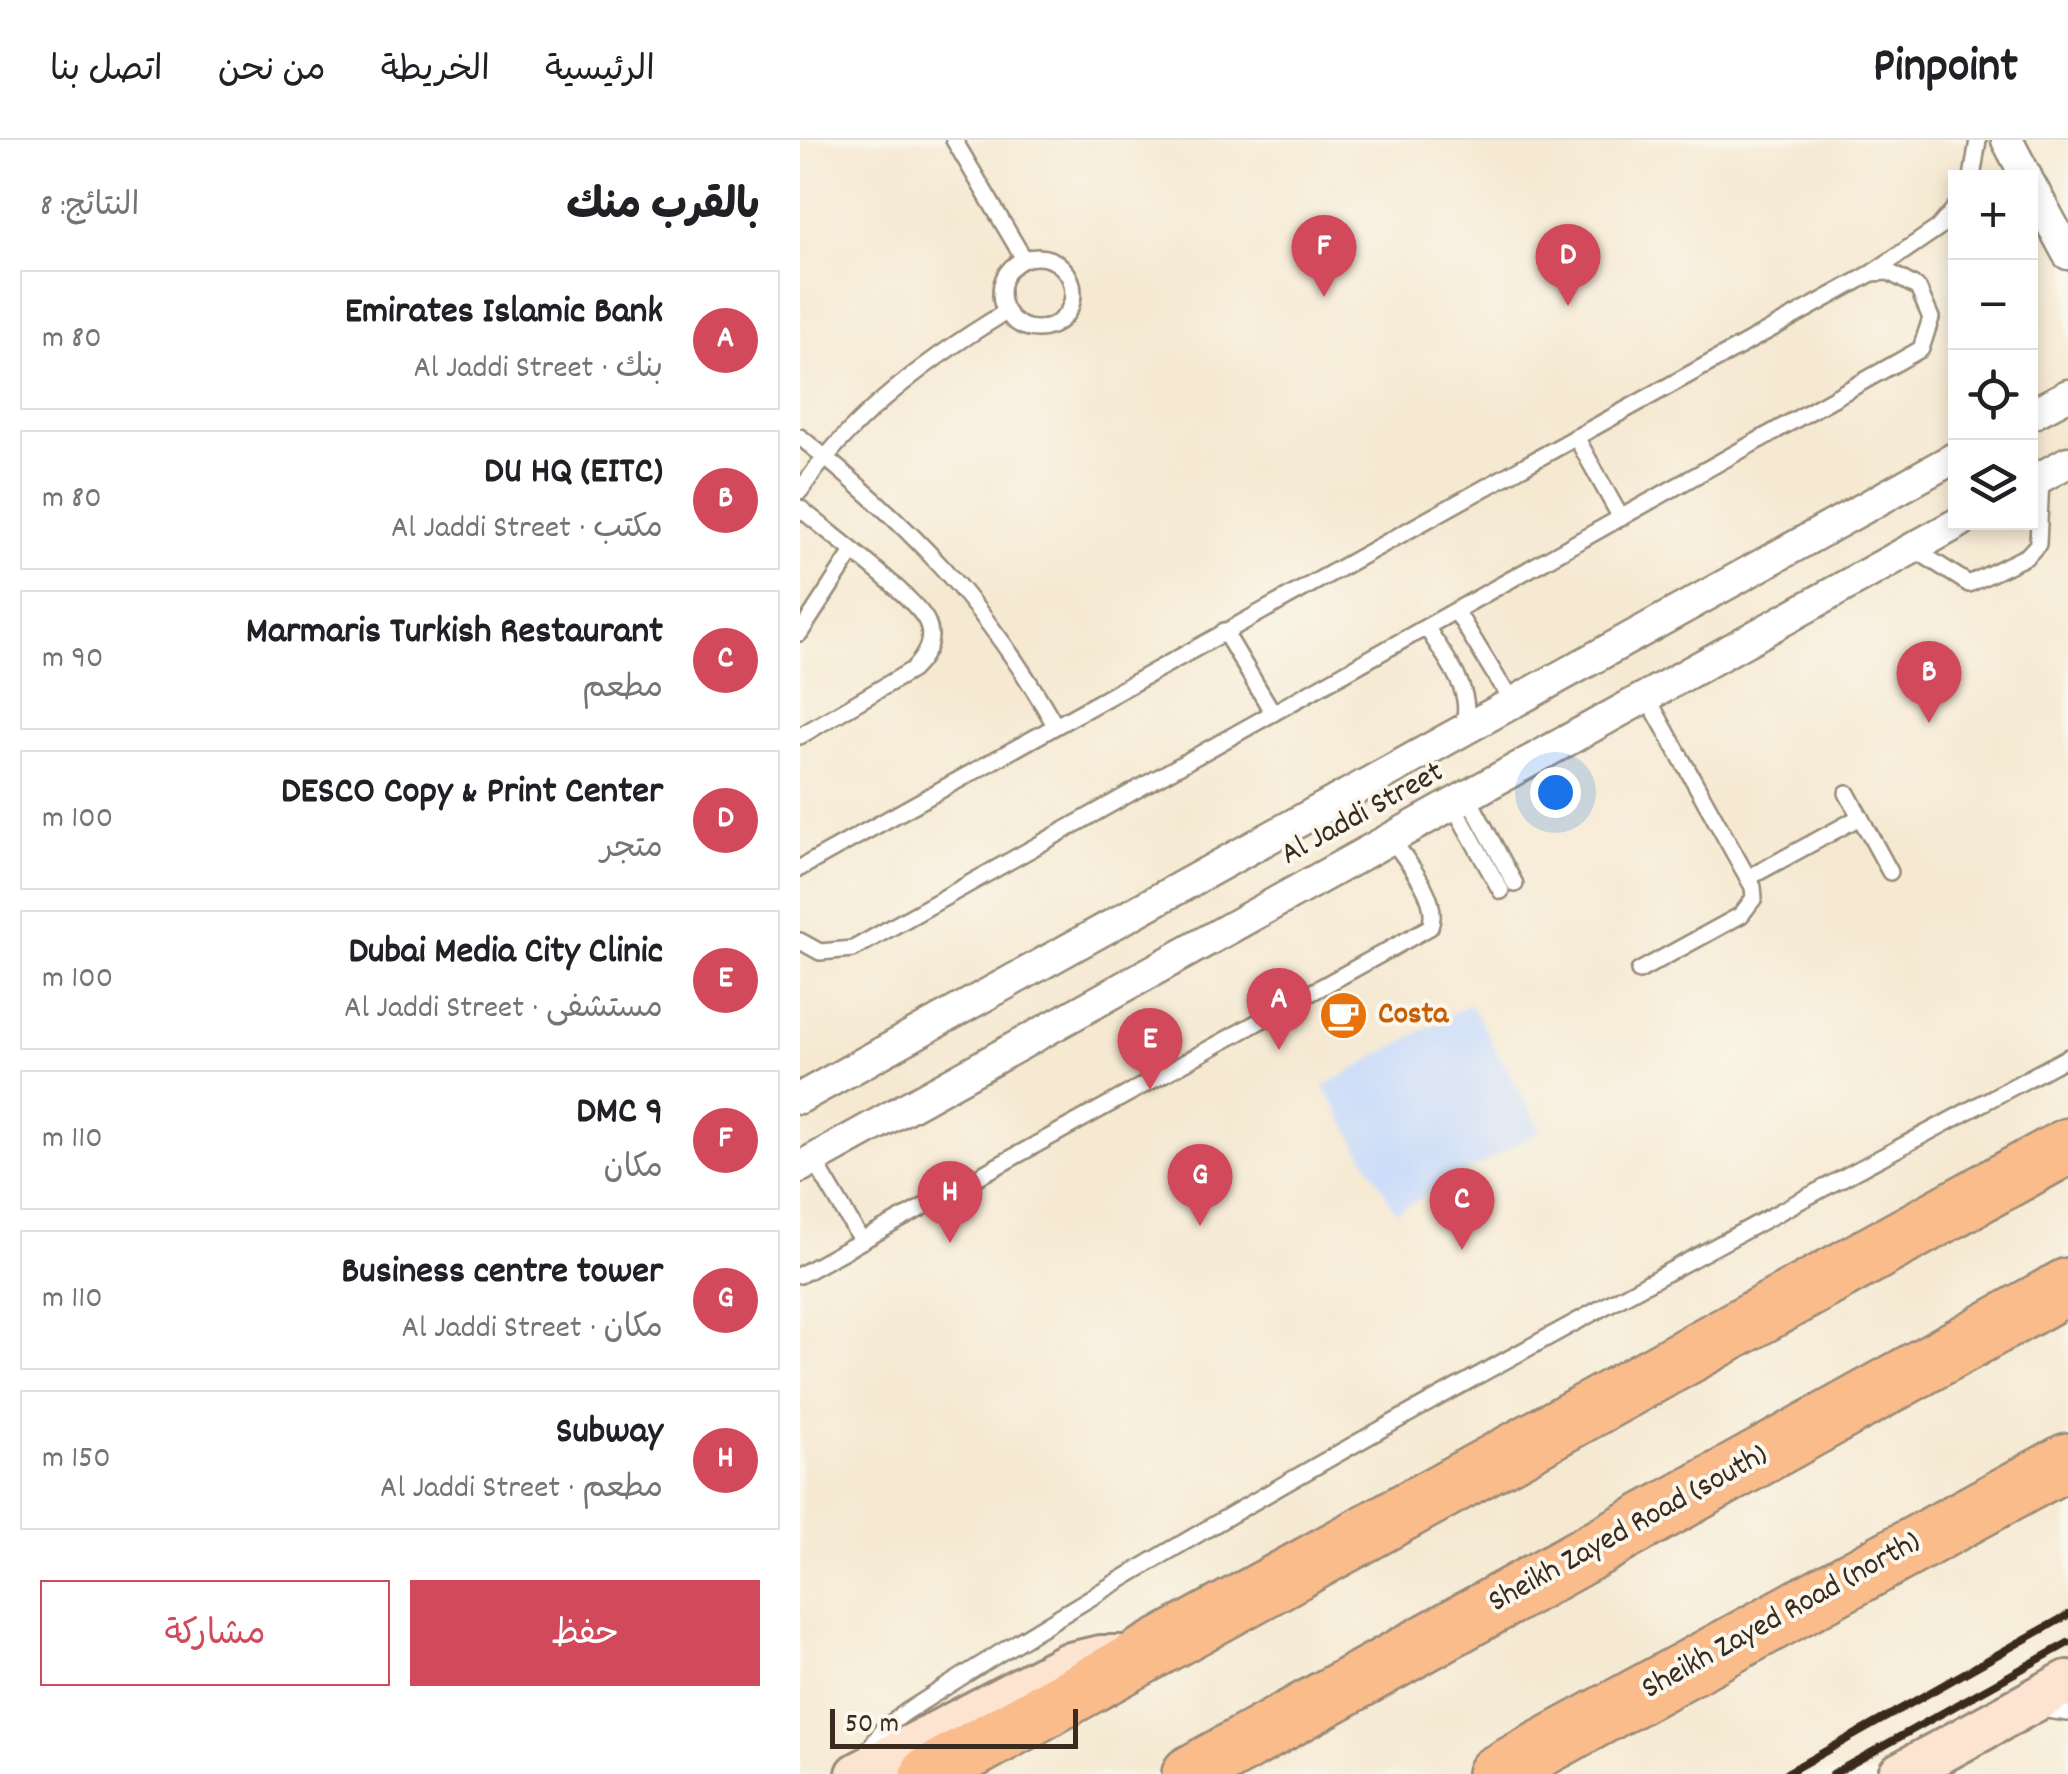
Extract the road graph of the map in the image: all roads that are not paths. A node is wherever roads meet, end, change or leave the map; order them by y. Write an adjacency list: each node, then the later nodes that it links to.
1 (954, 140): 9 (lane)
2 (1978, 140): 4 (lane)
3 (2007, 140): 5 (street)
4 (1973, 170)
5 (2023, 170)
6 (2038, 199): 8 (street)
7 (1948, 217): 10 (lane)
8 (2068, 254)
9 (1024, 259): 11 (lane); 11 (lane)
10 (1872, 273): 15 (lane); 22 (lane)
11 (1006, 312): 16 (lane)
12 (2068, 395): 13 (street)
13 (2038, 411)
14 (800, 437): 16 (lane)
15 (1576, 437): 22 (lane); 29 (lane)
16 (824, 456): 20 (lane); 34 (lane)
17 (1948, 461): 32 (street, Al Jaddi Street)
18 (2068, 462): 19 (street)
19 (2038, 479)
20 (800, 491)
21 (800, 508): 26 (lane)
22 (1621, 518): 27 (lane)
23 (1948, 529): 25 (street, Al Jaddi Street)
24 (2038, 530): 25 (lane)
25 (1914, 548): 31 (street, Al Jaddi Street)
26 (852, 553): 30 (lane); 36 (lane)
27 (1456, 611): 28 (lane); 32 (lane)
28 (1427, 628): 33 (lane); 35 (lane)
29 (1224, 632): 33 (lane); 34 (lane)
30 (800, 633)
31 (1647, 697): 38 (street, Al Jaddi Street); 43 (lane)
32 (1516, 701): 35 (street, Al Jaddi Street)
33 (1273, 714): 45 (lane)
34 (1055, 725): 41 (lane)
35 (1460, 732): 48 (street, Al Jaddi Street)
36 (800, 736)
37 (1846, 793): 39 (lane)
38 (1460, 801): 40 (street, Al Jaddi Street); 44 (lane)
39 (1860, 817): 42 (lane); 43 (lane)
40 (1392, 839): 50 (street, Al Jaddi Street); 51 (lane)
41 (800, 868)
42 (1890, 872)
43 (1748, 878): 46 (lane)
44 (1508, 888)
45 (800, 942)
46 (1640, 971)
47 (2068, 1057): 59 (lane)
48 (800, 1098)
49 (2068, 1146): 55 (highway)
50 (807, 1164): 51 (lane)
51 (861, 1240): 52 (lane)
52 (800, 1275)
53 (2068, 1286): 61 (highway, Sheikh Zayed Road (south))
54 (2068, 1461): 62 (highway, Sheikh Zayed Road (north))
55 (1136, 1657): 59 (main road); 60 (highway)
56 (2068, 1682): 57 (main road)
57 (2022, 1707): 58 (lane); 63 (main road)
58 (2068, 1713)
59 (857, 1774)
60 (930, 1774)
61 (1190, 1774)
62 (1495, 1774)
63 (1900, 1774)

